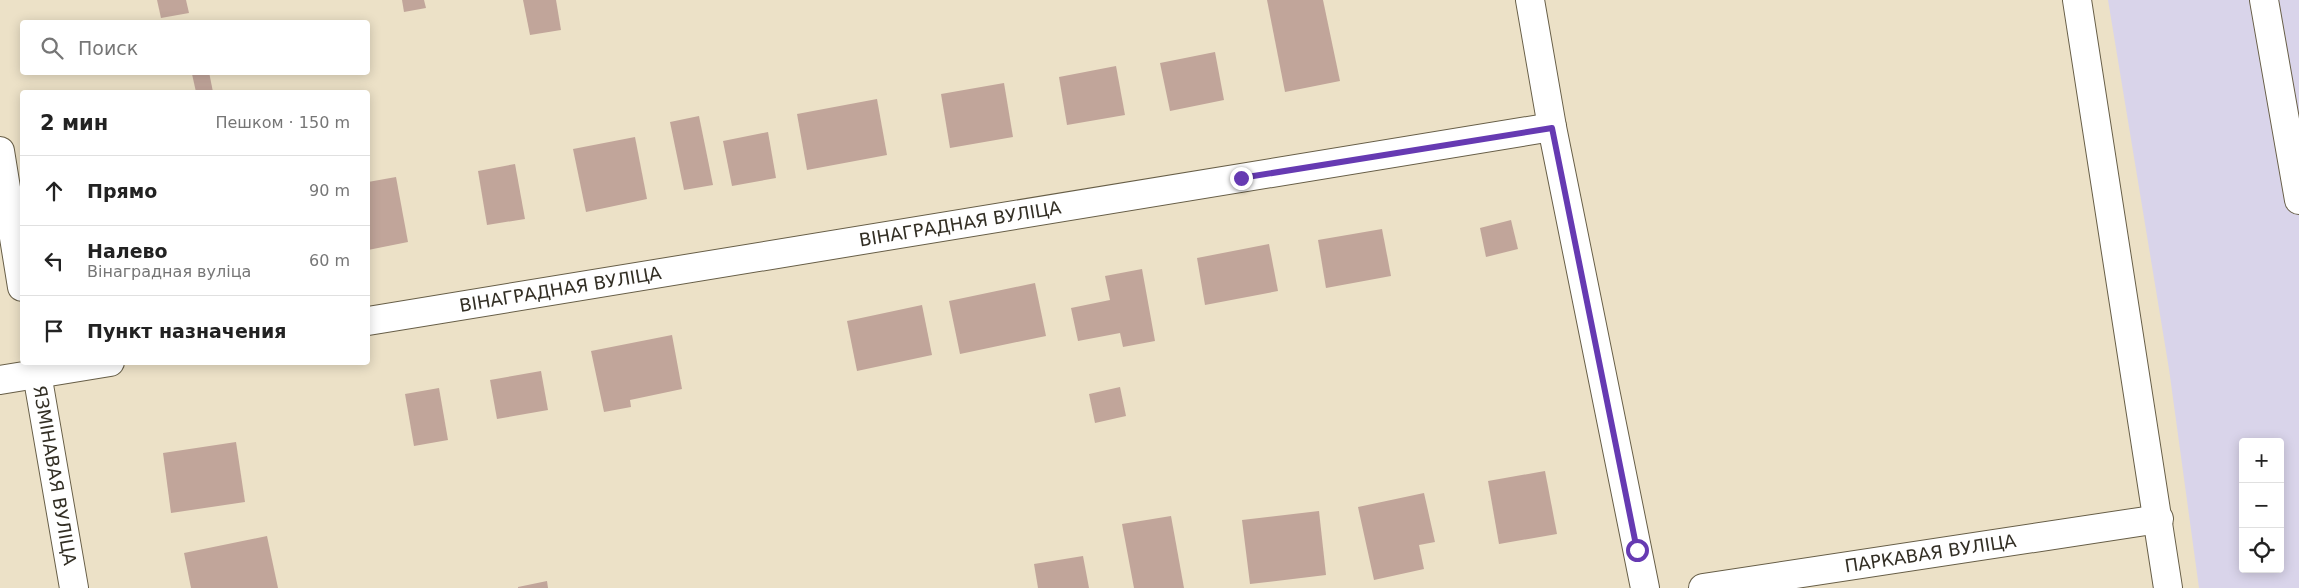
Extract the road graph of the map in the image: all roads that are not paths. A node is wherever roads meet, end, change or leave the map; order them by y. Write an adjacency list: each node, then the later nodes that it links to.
1 (1530, 0): 4 (street)
2 (2077, 0): 12 (street)
3 (2264, 0): 6 (street)
4 (1552, 128): 8 (street, ВІНАГРАДНАЯ ВУЛІЦА); 14 (street)
5 (0, 151): 7 (street)
6 (2299, 200)
7 (20, 275)
8 (370, 321)
9 (73, 365): 10 (street)
10 (36, 368): 11 (street); 13 (street, ЯЗМІНАВАЯ ВУЛІЦА)
11 (0, 380)
12 (2158, 519): 15 (street, ПАРКАВАЯ ВУЛІЦА); 16 (street)
13 (74, 588)
14 (1645, 588)
15 (1703, 588)
16 (2168, 588)

